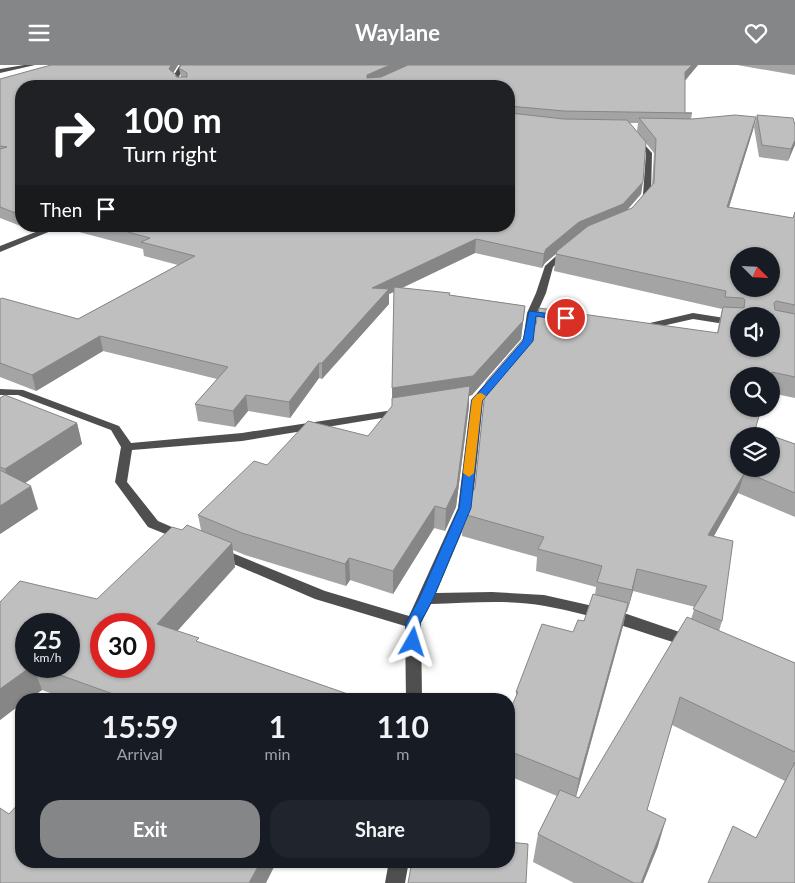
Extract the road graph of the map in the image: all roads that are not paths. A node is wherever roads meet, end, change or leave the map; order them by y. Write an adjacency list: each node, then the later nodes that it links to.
1 (32, 65): 3 (street)
2 (183, 65): 4 (street)
3 (0, 71)
4 (178, 80)
5 (629, 128): 6 (street)
6 (631, 214)
7 (44, 232): 9 (street)
8 (576, 244): 12 (street)
9 (0, 249)
10 (730, 322): 11 (street)
11 (633, 329)
12 (515, 356)
13 (503, 371): 19 (street)
14 (0, 391): 16 (street)
15 (409, 411): 16 (street)
16 (127, 447): 17 (street)
17 (195, 542)
18 (212, 549): 20 (street)
19 (426, 599): 20 (street); 21 (street)
20 (413, 623): 22 (street)
21 (709, 649)
22 (414, 693)
23 (398, 868): 24 (street)
24 (395, 883)

